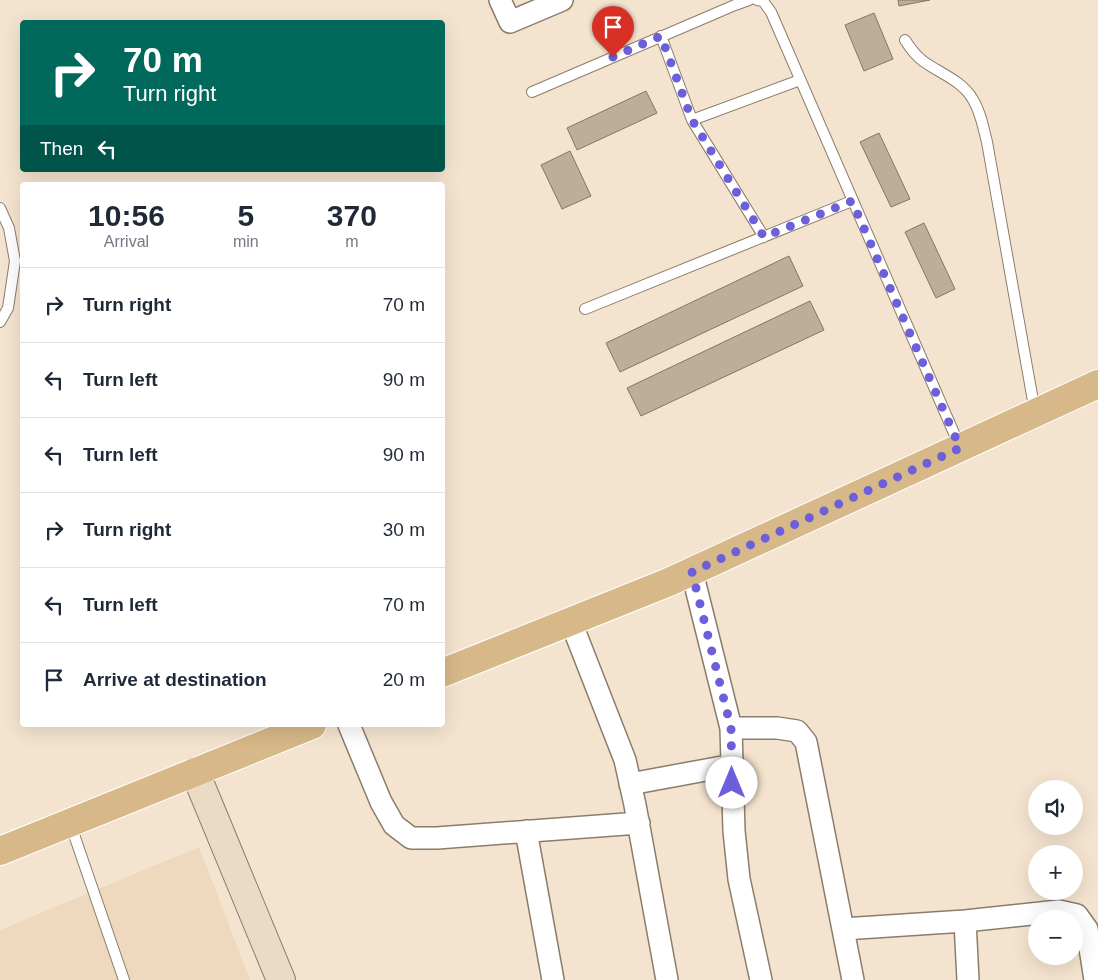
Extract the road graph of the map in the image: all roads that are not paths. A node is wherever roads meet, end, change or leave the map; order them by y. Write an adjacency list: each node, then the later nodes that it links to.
1 (500, 0): 2 (street)
2 (562, 0)
3 (749, 0): 5 (lane)
4 (757, 0): 7 (lane)
5 (661, 36): 8 (lane); 9 (lane)
6 (905, 40): 16 (lane)
7 (800, 80): 9 (lane); 10 (lane)
8 (532, 92)
9 (692, 120): 12 (lane)
10 (852, 201): 12 (lane); 17 (lane)
11 (0, 208): 14 (lane)
12 (764, 237): 13 (lane)
13 (585, 309)
14 (0, 322)
15 (1098, 384): 16 (main road)
16 (1035, 413): 17 (main road)
17 (960, 448): 18 (main road)
18 (692, 572): 19 (main road); 23 (street)
19 (570, 622): 20 (main road); 26 (street)
20 (445, 672)
21 (307, 727): 25 (main road)
22 (350, 727): 29 (street)
23 (731, 728): 24 (street); 32 (street)
24 (733, 765): 26 (street); 37 (street)
25 (195, 772): 27 (main road); 34 (main road)
26 (630, 784): 28 (street)
27 (70, 822): 30 (main road); 33 (lane)
28 (638, 823): 29 (street); 36 (street)
29 (526, 831): 35 (street)
30 (0, 851)
31 (965, 921): 32 (street); 39 (street); 40 (street)
32 (843, 929): 38 (street)
33 (124, 980)
34 (281, 980)
35 (553, 980)
36 (667, 980)
37 (760, 980)
38 (853, 980)
39 (968, 980)
40 (1095, 980)

